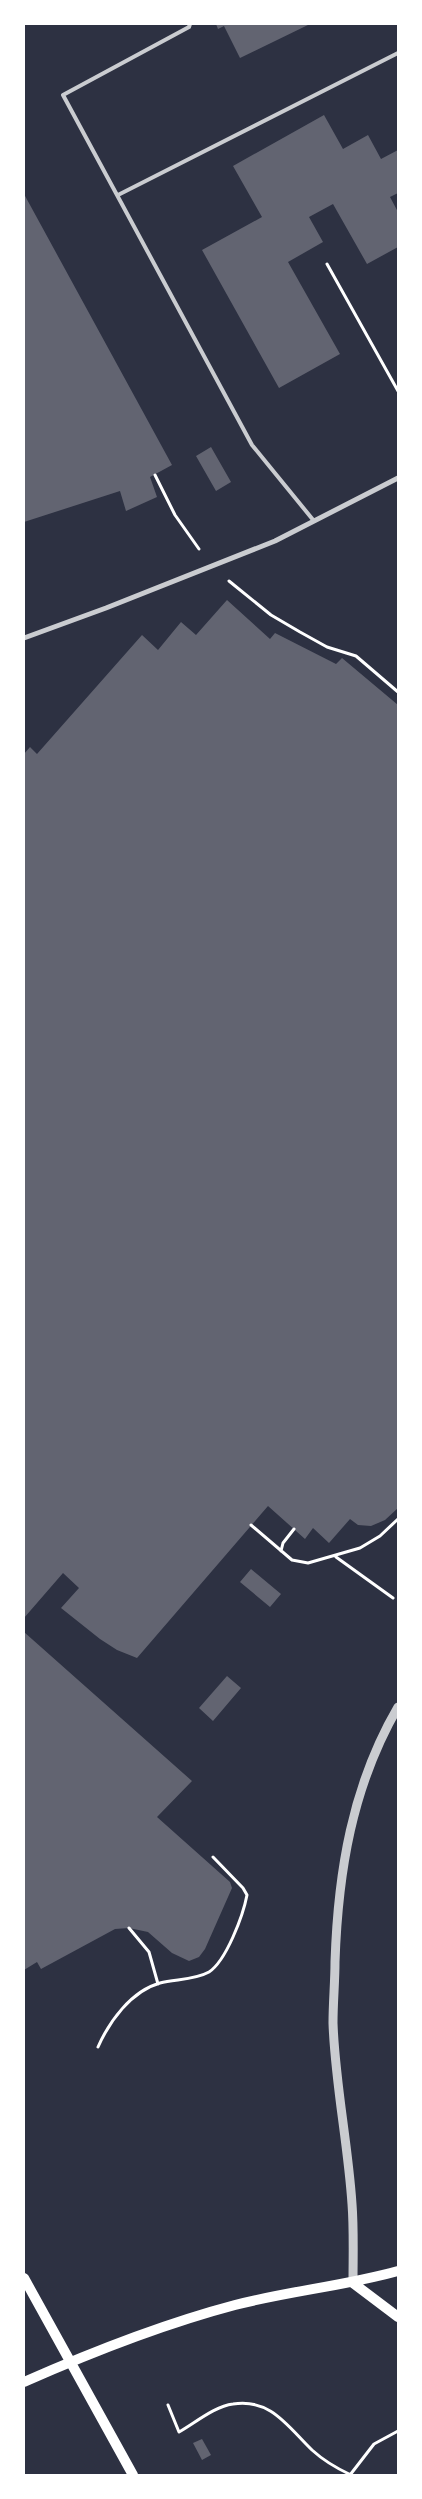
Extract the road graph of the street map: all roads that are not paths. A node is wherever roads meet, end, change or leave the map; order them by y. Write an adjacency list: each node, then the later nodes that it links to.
1 (190, 24): 3 (lane)
2 (398, 53): 3 (lane)
3 (118, 195): 5 (lane)
4 (398, 478): 5 (street)
5 (314, 521): 6 (street)
6 (24, 638)
7 (398, 1707): 10 (street)
8 (398, 2271): 10 (main road)
9 (24, 2278): 12 (main road)
10 (353, 2283): 11 (main road); 12 (main road)
11 (398, 2317)
12 (68, 2362): 13 (main road); 14 (main road)
13 (24, 2382)
14 (132, 2475)

